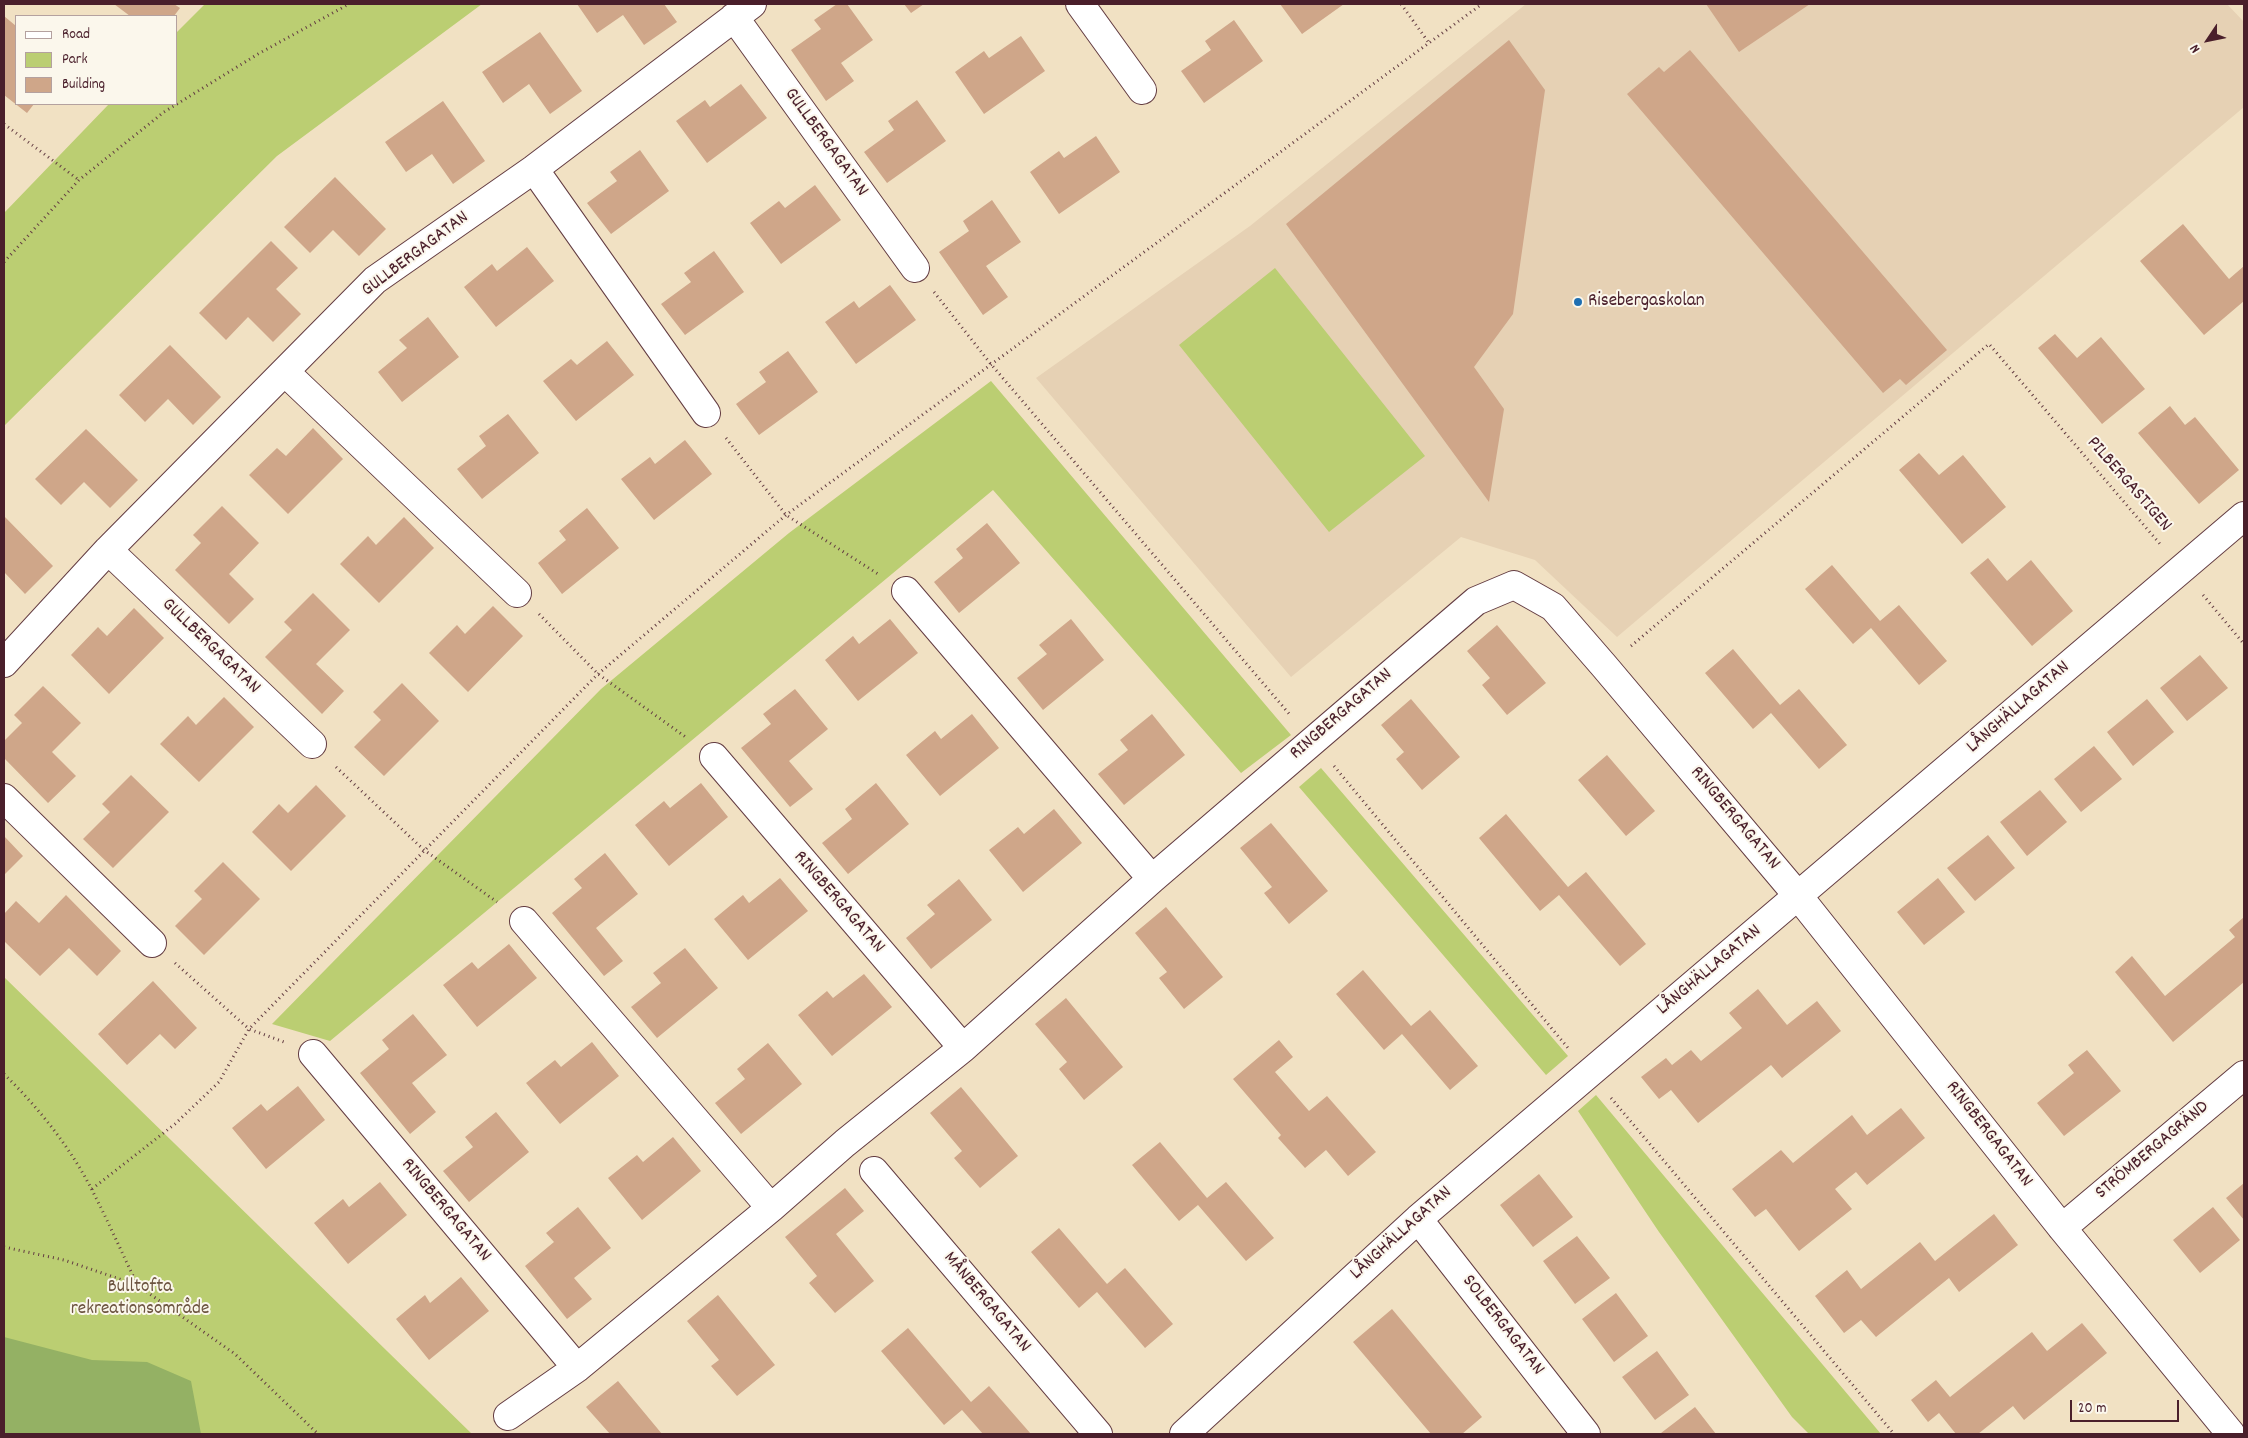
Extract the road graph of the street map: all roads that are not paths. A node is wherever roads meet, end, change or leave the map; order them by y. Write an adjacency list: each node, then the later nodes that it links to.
1 (1080, 4): 3 (street)
2 (743, 11): 4 (street, GULLBERGAGATAN); 5 (street, GULLBERGAGATAN)
3 (1142, 90)
4 (534, 169): 6 (street, GULLBERGAGATAN); 7 (street)
5 (915, 268)
6 (285, 372): 9 (street, GULLBERGAGATAN); 10 (street)
7 (706, 413)
8 (2244, 516): 17 (street, LÅNGHÄLLAGATAN)
9 (108, 550): 12 (street, GULLBERGAGATAN); 13 (street, GULLBERGAGATAN)
10 (517, 592)
11 (906, 592): 16 (street)
12 (4, 663)
13 (312, 744)
14 (714, 757): 20 (street, RINGBERGAGATAN)
15 (4, 798): 19 (street)
16 (1152, 879): 17 (street, RINGBERGAGATAN); 20 (street, RINGBERGAGATAN)
17 (1799, 896): 25 (street, LÅNGHÄLLAGATAN); 26 (street, RINGBERGAGATAN)
18 (524, 921): 24 (street)
19 (152, 943)
20 (963, 1048): 24 (street, RINGBERGAGATAN)
21 (313, 1054): 27 (street, RINGBERGAGATAN)
22 (2244, 1075): 26 (street, STRÖMBERGAGRÄND)
23 (874, 1171): 29 (street, MÅNBERGAGATAN)
24 (771, 1208): 27 (street, RINGBERGAGATAN)
25 (1418, 1219): 30 (street, LÅNGHÄLLAGATAN); 31 (street, SOLBERGAGATAN)
26 (2062, 1228): 32 (street, RINGBERGAGATAN)
27 (577, 1368): 28 (street, RINGBERGAGATAN)
28 (508, 1416)
29 (1098, 1434)
30 (1184, 1434)
31 (1586, 1434)
32 (2231, 1434)

